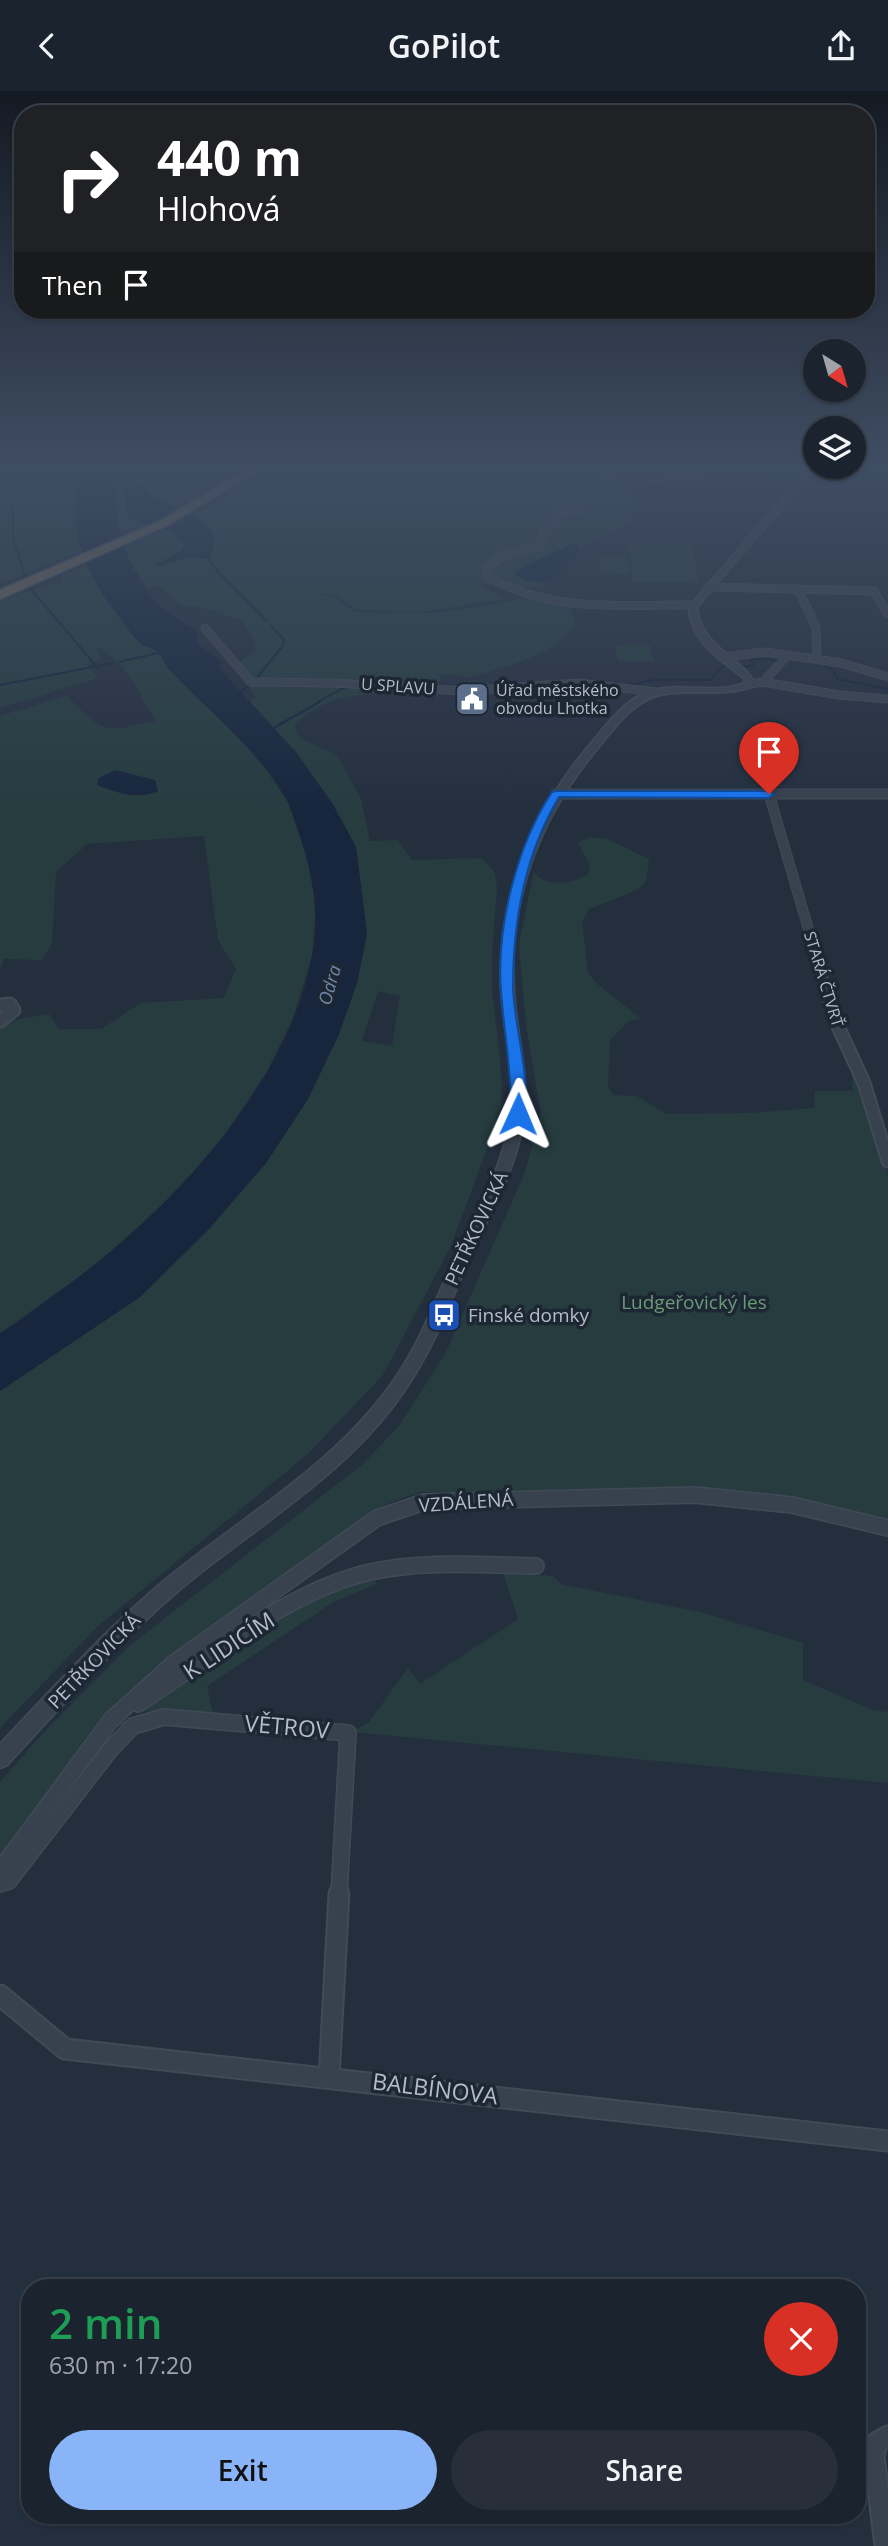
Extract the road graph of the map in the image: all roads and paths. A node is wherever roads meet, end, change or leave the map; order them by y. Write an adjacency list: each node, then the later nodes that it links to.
1 (27, 584): 8 (highway)
2 (504, 584): 9 (street)
3 (711, 584): 4 (street)
4 (708, 587): 5 (street); 9 (street)
5 (798, 589): 6 (street); 14 (street)
6 (874, 591): 7 (street); 10 (street)
7 (888, 591)
8 (0, 595)
9 (694, 605): 13 (street)
10 (888, 614)
11 (205, 628): 18 (street, U SPLAVU)
12 (788, 655): 13 (street); 14 (street); 16 (street)
13 (725, 657): 17 (street)
14 (817, 658): 15 (street)
15 (888, 677)
16 (763, 682): 17 (street); 20 (street)
17 (750, 684): 19 (street)
18 (603, 687): 19 (street, U SPLAVU)
19 (657, 692): 22 (street, PETŘKOVICKÁ)
20 (888, 699)
21 (888, 793): 23 (street)
22 (556, 794): 23 (street); 30 (street, PETŘKOVICKÁ)
23 (769, 794): 26 (street, STARÁ ČTVRŤ)
24 (0, 1005): 25 (street)
25 (0, 1021)
26 (888, 1161)
27 (888, 1528): 29 (street, VZDÁLENÁ)
28 (536, 1566): 29 (street, K LIDICÍM)
29 (111, 1720): 31 (street, K LIDICÍM)
30 (0, 1758)
31 (0, 1870)
32 (0, 1884): 34 (street, VĚTROV)
33 (0, 1995): 34 (street, BALBÍNOVA)
34 (330, 2078): 35 (street, BALBÍNOVA)
35 (888, 2141)
36 (888, 2436): 37 (street)
37 (885, 2546)

